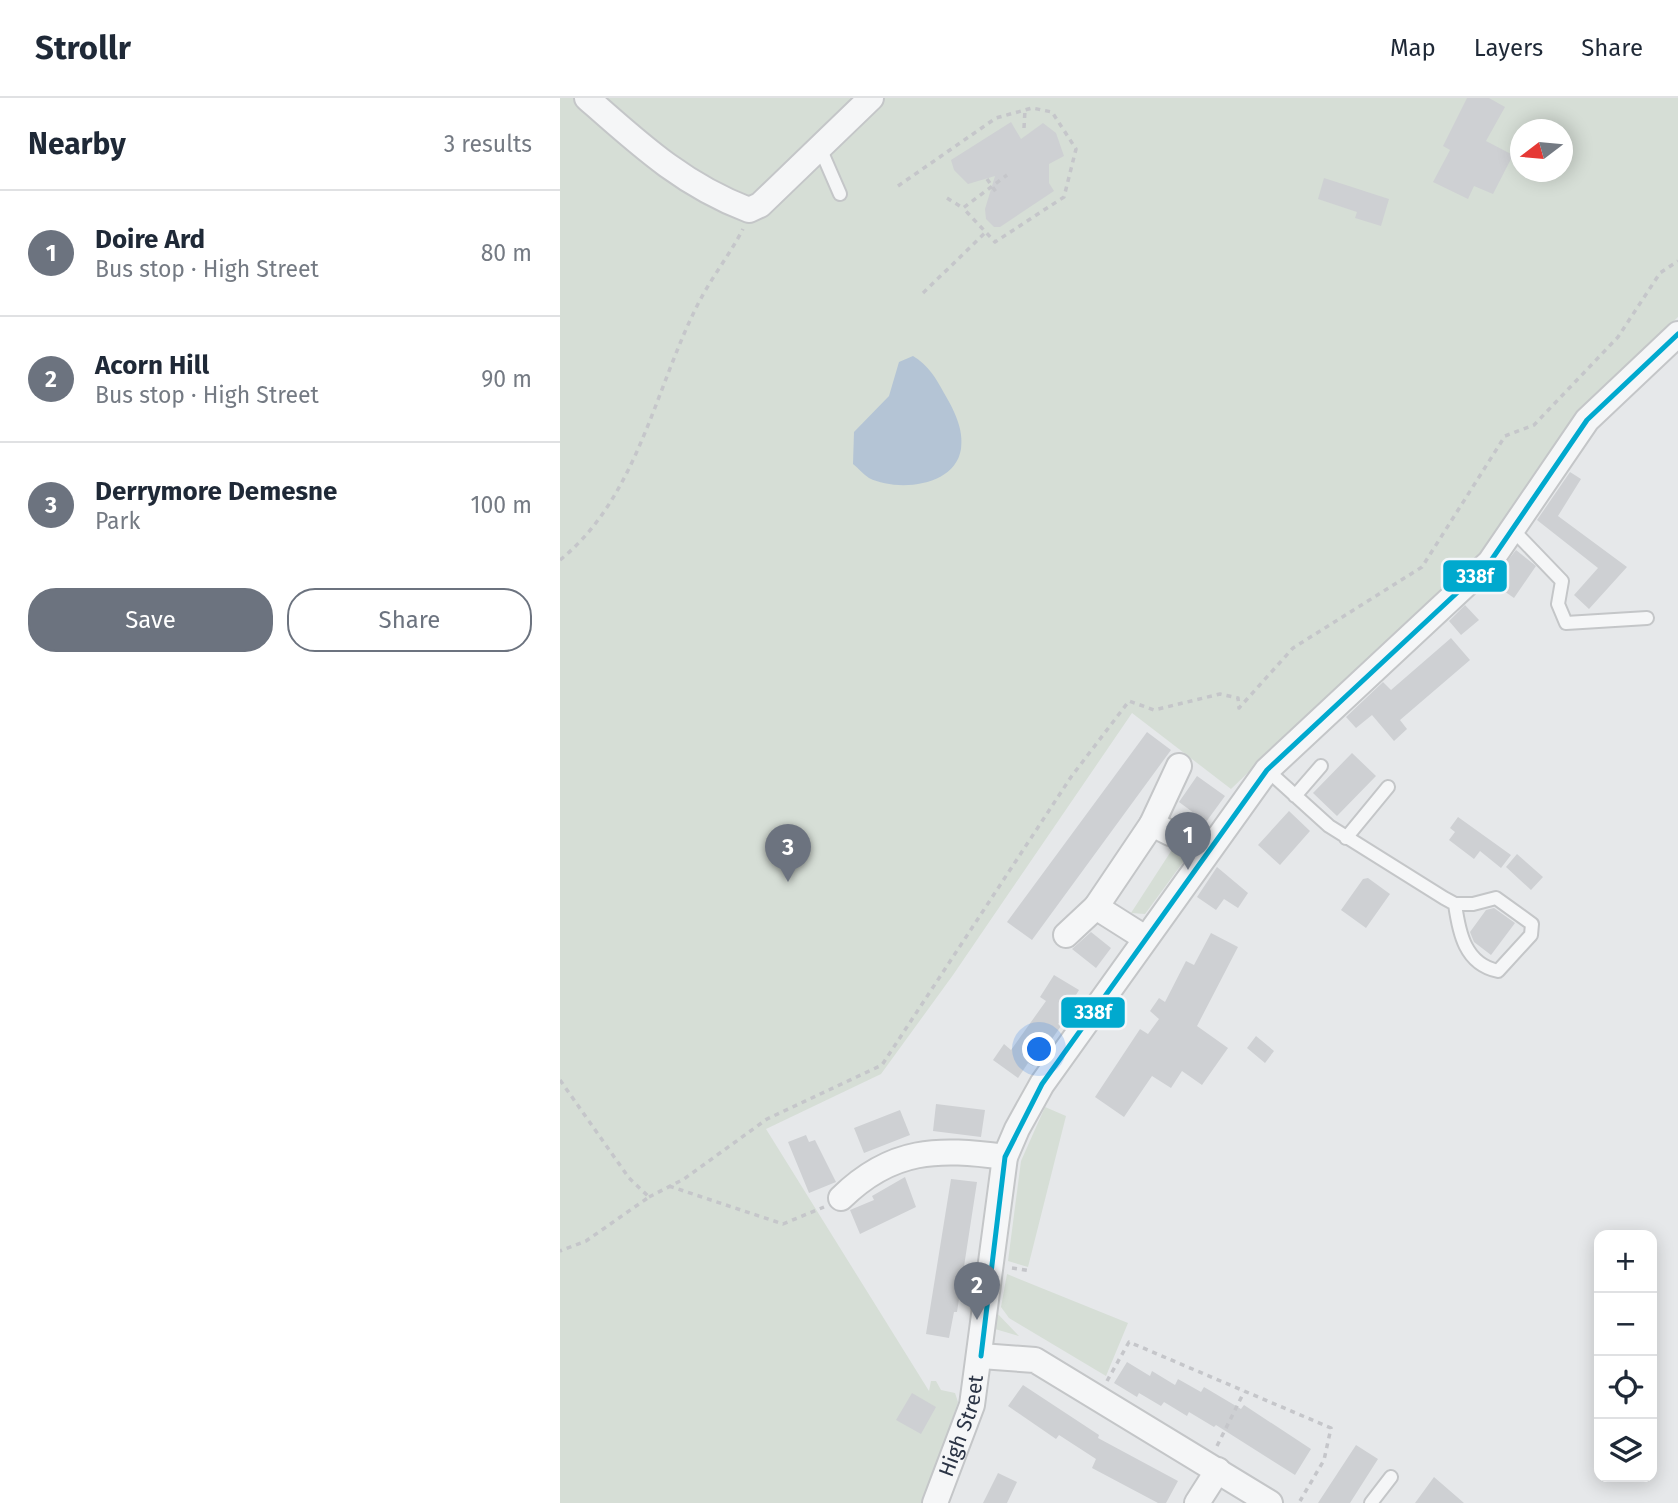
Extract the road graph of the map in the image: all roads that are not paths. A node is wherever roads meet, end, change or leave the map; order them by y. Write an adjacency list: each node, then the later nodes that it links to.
1 (587, 98): 3 (street)
2 (871, 98): 3 (street)
3 (820, 148): 4 (lane)
4 (840, 194)
5 (1678, 334): 6 (street, High Street)
6 (1513, 530): 7 (lane); 10 (street, High Street)
7 (1647, 618)
8 (1179, 766): 15 (street)
9 (1321, 766): 12 (lane)
10 (1267, 769): 12 (lane); 17 (street, High Street)
11 (1388, 787): 13 (lane)
12 (1295, 796): 13 (lane)
13 (1346, 838): 14 (lane)
14 (1455, 904): 14 (lane)
15 (1096, 907): 16 (street); 17 (street)
16 (1066, 934)
17 (1145, 938): 18 (street, High Street)
18 (1005, 1157): 19 (street); 20 (street, High Street)
19 (841, 1198)
20 (981, 1356): 21 (street); 23 (street, High Street)
21 (1217, 1458): 24 (street); 25 (street)
22 (1391, 1477): 26 (lane)
23 (935, 1503)
24 (1198, 1503)
25 (1270, 1503)
26 (1371, 1503)

